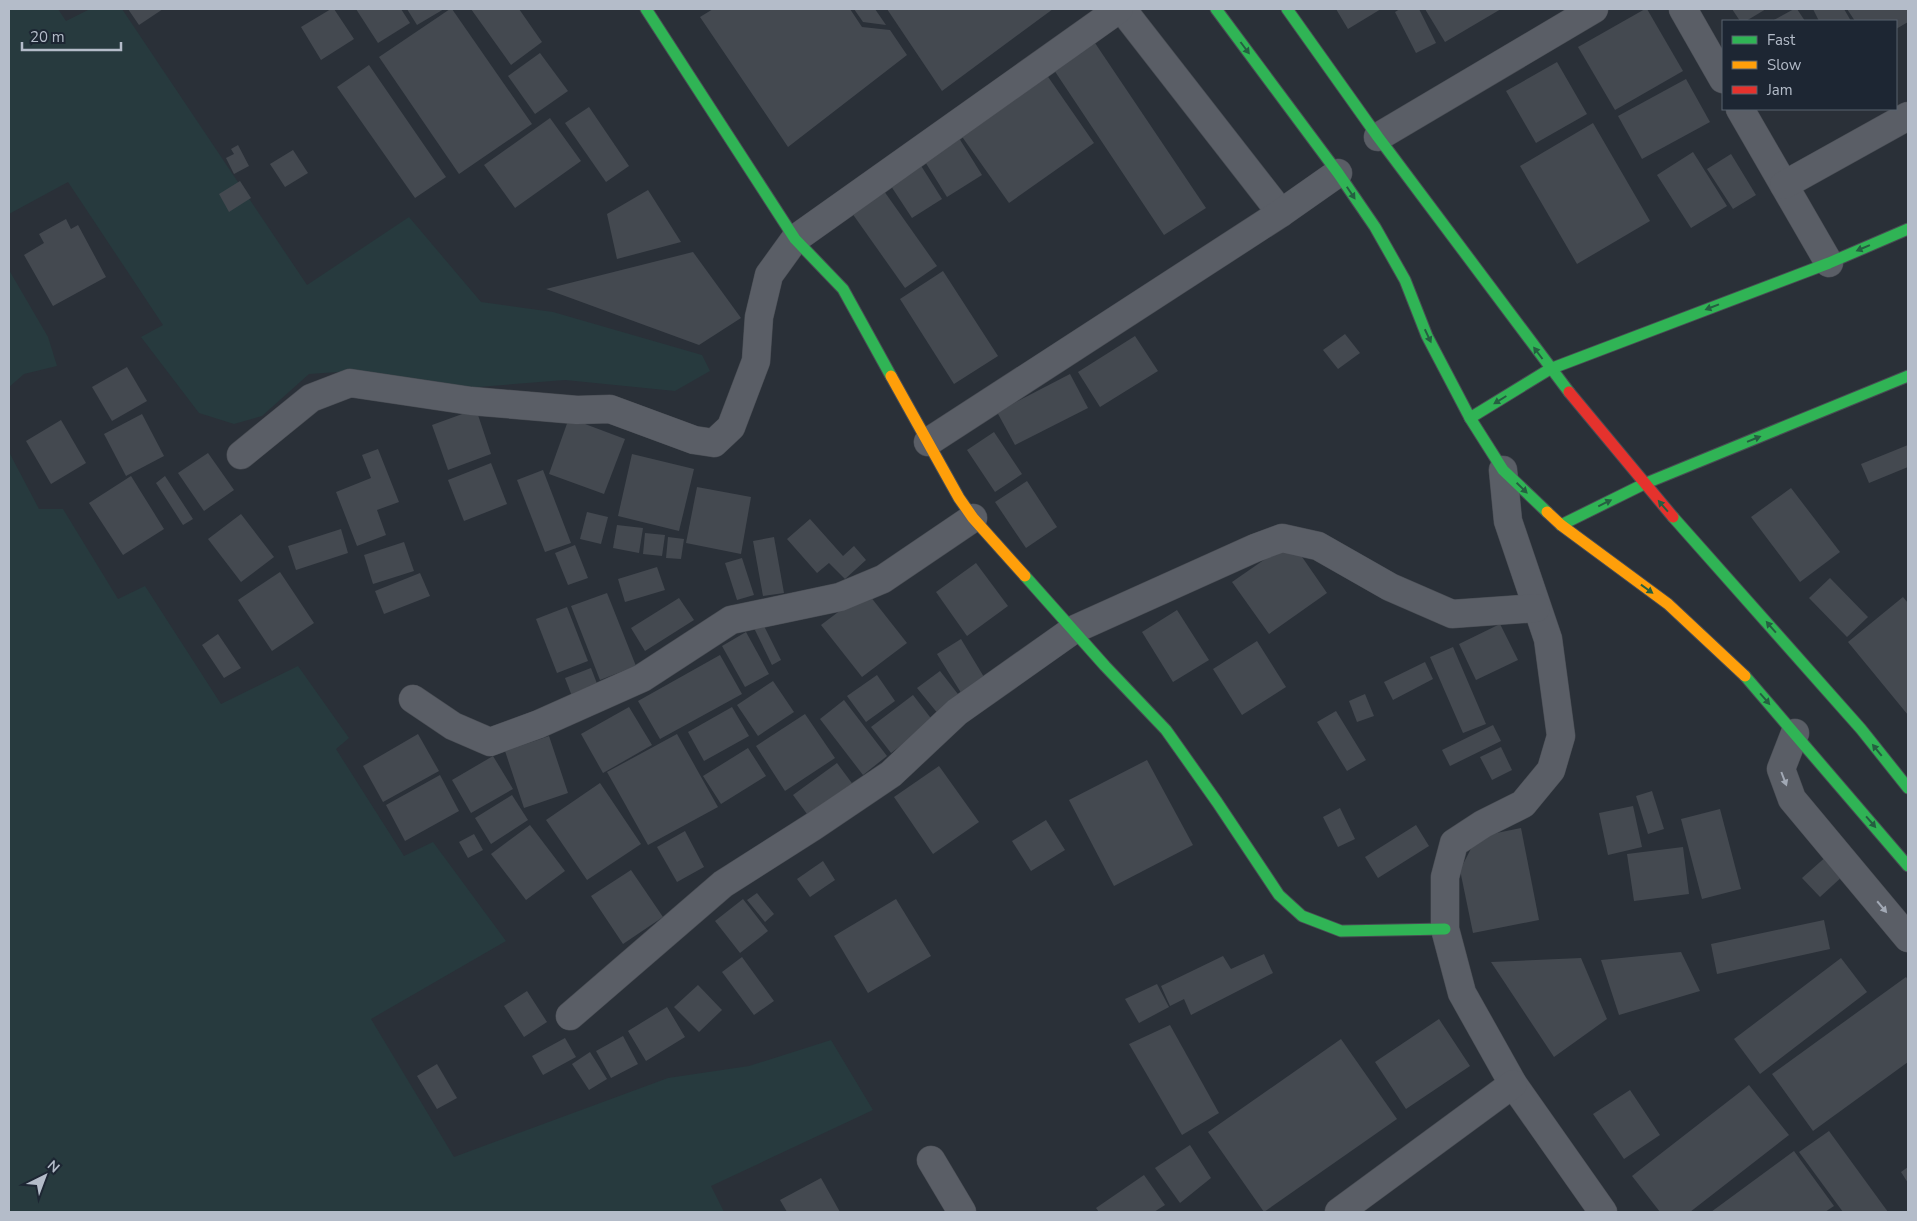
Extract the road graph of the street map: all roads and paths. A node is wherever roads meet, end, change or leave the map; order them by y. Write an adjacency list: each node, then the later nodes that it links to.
1 (646, 9): 15 (main road)
2 (1121, 9): 13 (street); 15 (street)
3 (1216, 9): 11 (main road, one-way to 11)
4 (1287, 9): 10 (main road)
5 (1682, 9): 7 (street)
6 (1590, 10): 10 (street)
7 (1722, 78)
8 (1741, 110): 12 (street)
9 (1908, 116): 12 (street)
10 (1378, 137): 17 (main road, one-way to 10)
11 (1338, 174): 13 (street); 19 (main road, one-way to 19)
12 (1784, 185): 16 (street)
13 (1281, 213): 20 (street)
14 (1908, 229): 16 (main road, one-way to 16)
15 (795, 239): 20 (main road); 21 (street)
16 (1829, 263): 17 (main road, one-way to 17)
17 (1550, 369): 19 (main road, one-way to 19); 23 (main road)
18 (1908, 376): 23 (main road, one-way to 18)
19 (1470, 418): 22 (main road)
20 (928, 442): 24 (main road)
21 (240, 455)
22 (1503, 470): 25 (main road, one-way to 25); 26 (street)
23 (1644, 484): 25 (main road, one-way to 23); 30 (main road, one-way to 23)
24 (973, 518): 27 (main road); 28 (street)
25 (1561, 525): 29 (main road, one-way to 29)
26 (1536, 608): 27 (street); 32 (street)
27 (1073, 630): 32 (main road); 34 (street)
28 (413, 699)
29 (1794, 733): 31 (main road, one-way to 31); 33 (street, one-way to 33)
30 (1908, 788)
31 (1908, 866)
32 (1445, 929): 35 (street)
33 (1908, 938)
34 (570, 1016)
35 (1513, 1084): 38 (street); 39 (street)
36 (930, 1160): 37 (street)
37 (962, 1212)
38 (1338, 1212)
39 (1603, 1212)

